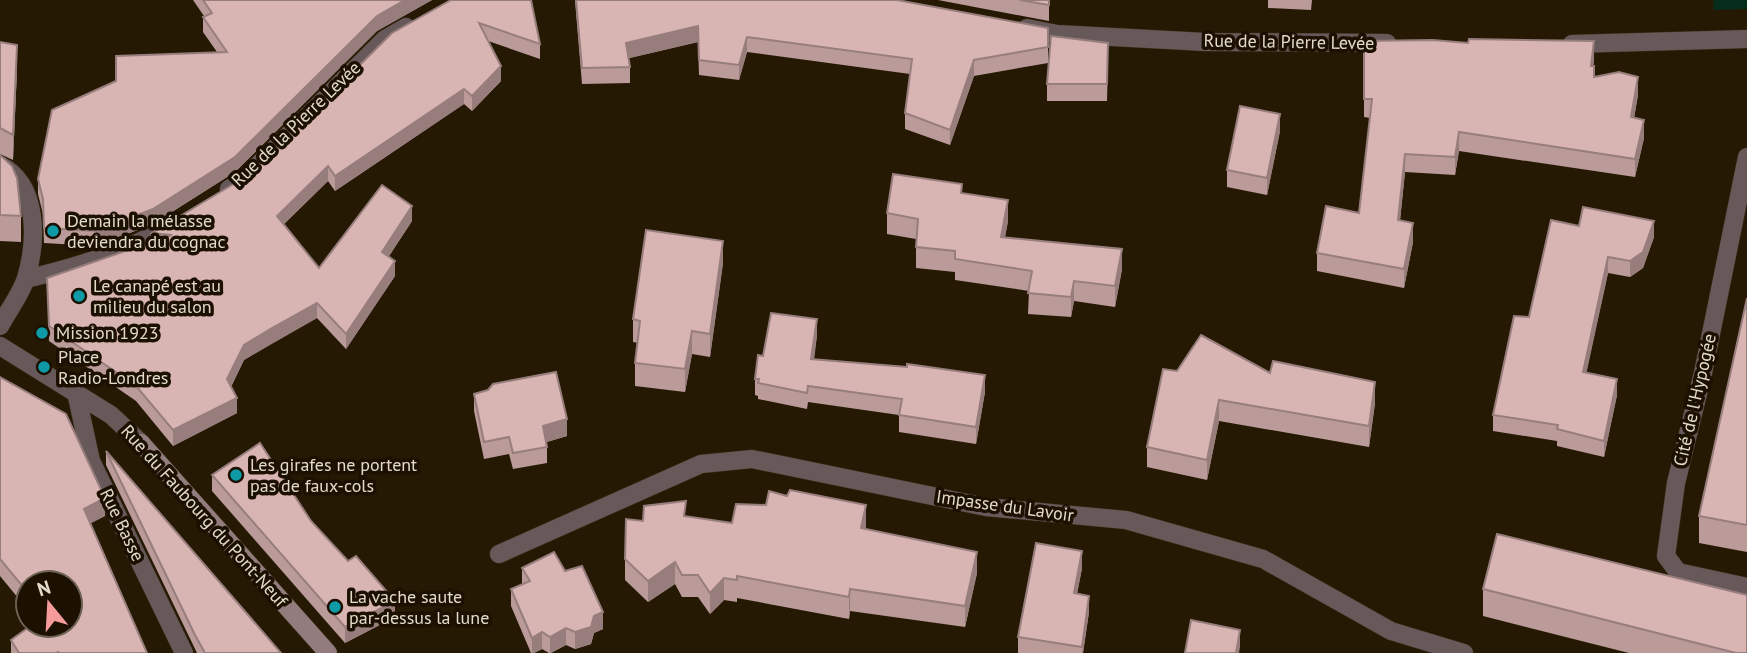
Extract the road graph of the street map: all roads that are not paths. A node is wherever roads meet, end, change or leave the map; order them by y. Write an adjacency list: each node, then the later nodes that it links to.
1 (417, 20): 8 (street, Rue de la Pierre Levée)
2 (1005, 24): 4 (street, Rue de la Pierre Levée)
3 (1747, 39): 5 (street)
4 (1410, 43)
5 (1559, 44)
6 (1747, 157): 16 (street, Cité de l'Hypogée)
7 (0, 165): 10 (street)
8 (211, 201)
9 (189, 214): 10 (street)
10 (26, 279): 11 (street)
11 (0, 326)
12 (0, 346): 13 (street, Rue du Faubourg du Pont-Neuf)
13 (76, 391): 14 (street, Rue du Faubourg du Pont-Neuf); 17 (street, Rue Basse)
14 (141, 443): 18 (main road, Rue du Faubourg du Pont-Neuf)
15 (499, 555): 19 (street, Impasse du Lavoir)
16 (1747, 587)
17 (184, 653)
18 (328, 653)
19 (1464, 653)

